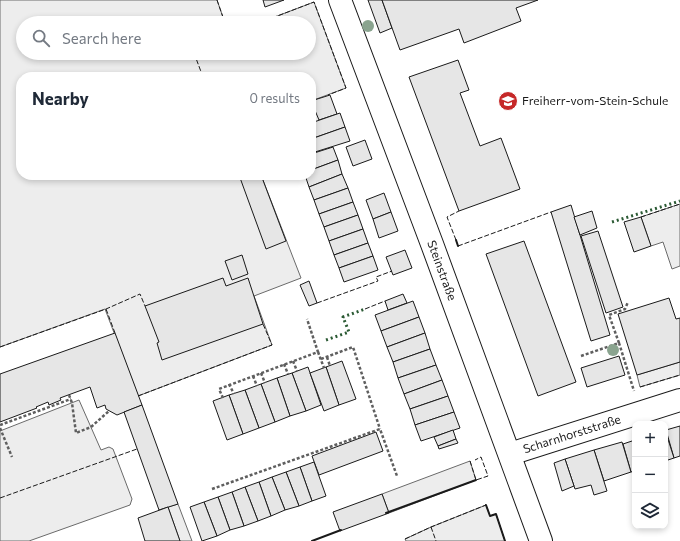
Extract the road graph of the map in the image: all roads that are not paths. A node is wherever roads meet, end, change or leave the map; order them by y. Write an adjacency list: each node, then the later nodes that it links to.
1 (340, 0): 3 (street, Steinstraße)
2 (680, 400): 3 (street, Scharnhorststraße)
3 (510, 454): 4 (street, Steinstraße)
4 (541, 541)

